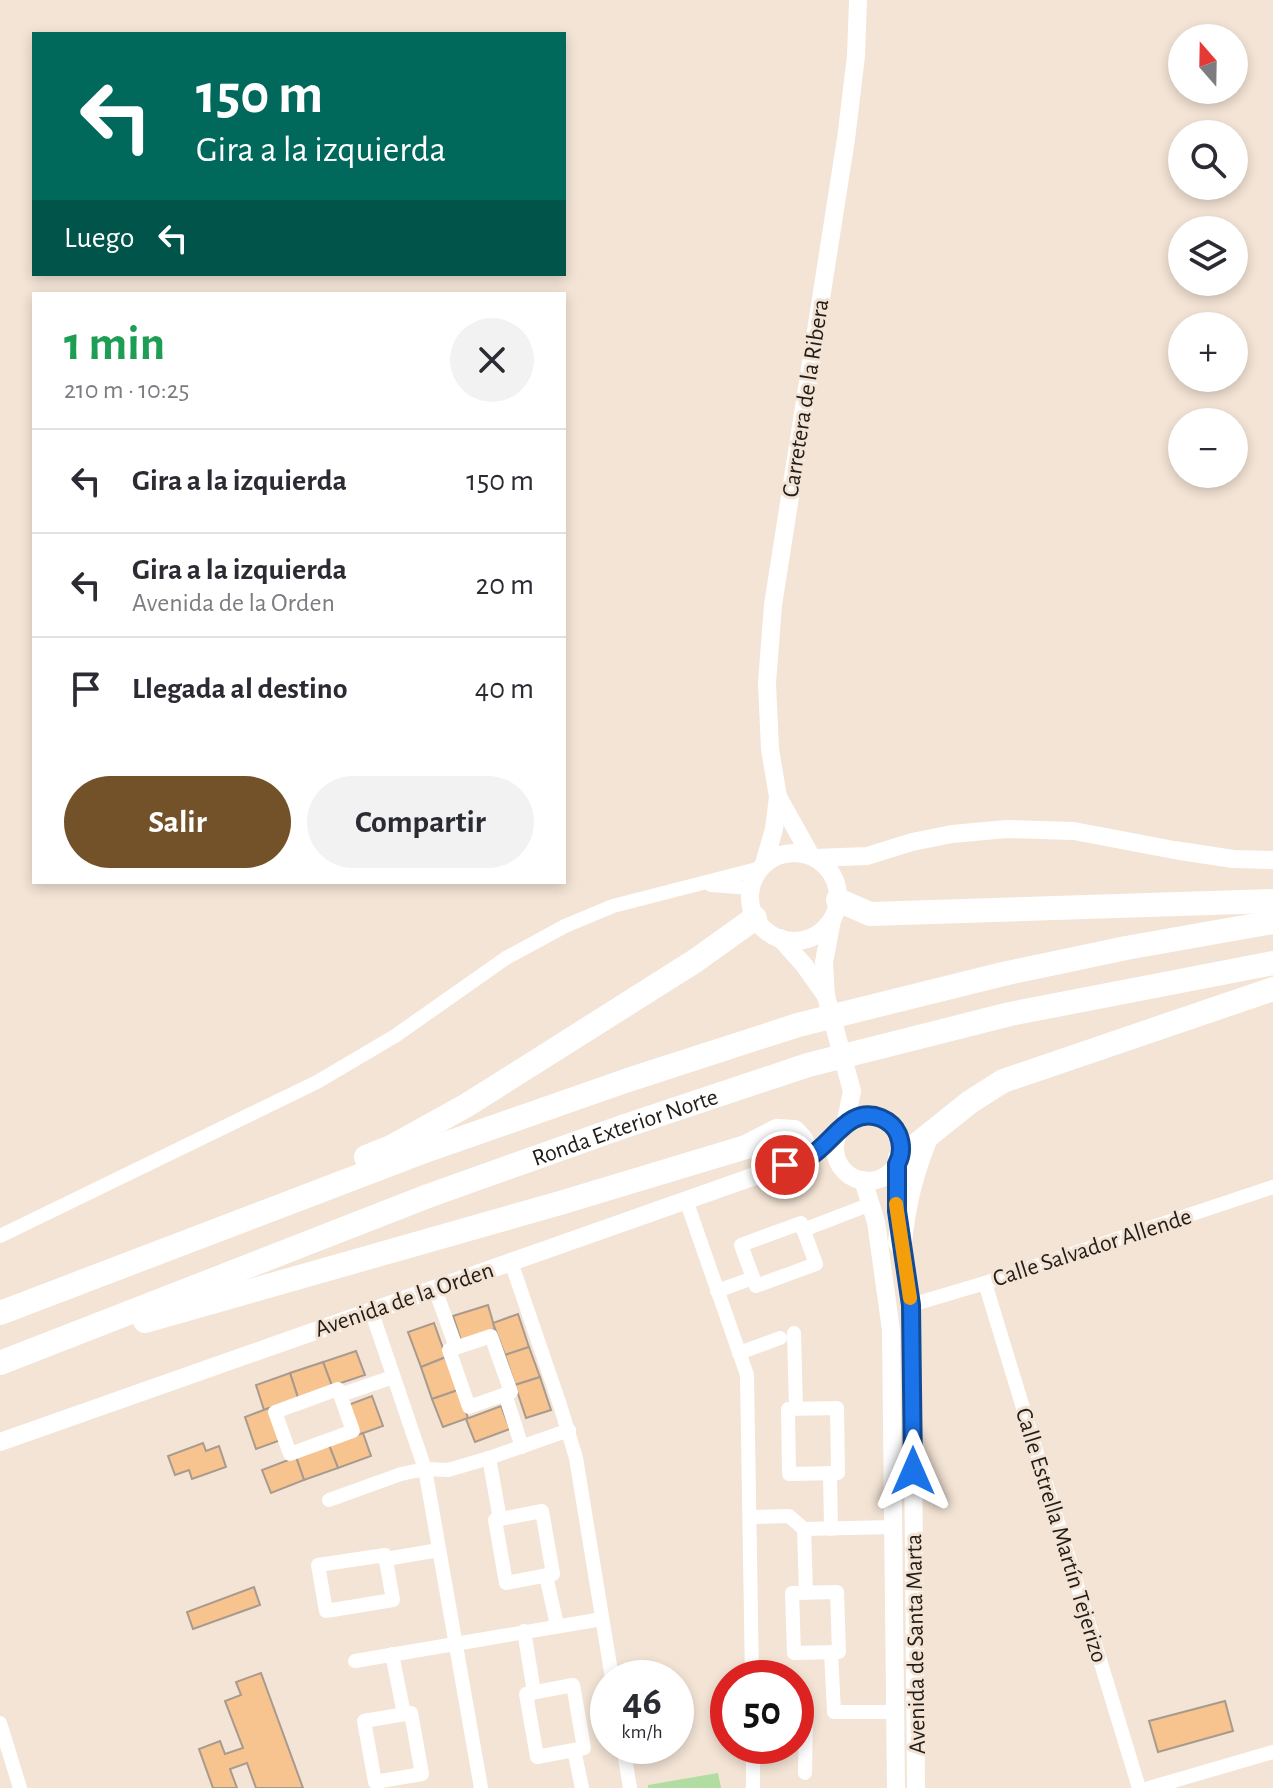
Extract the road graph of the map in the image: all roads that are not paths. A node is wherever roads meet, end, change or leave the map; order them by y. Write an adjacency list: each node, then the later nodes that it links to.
1 (858, 0): 2 (street, Carretera de la Ribera)
2 (778, 797): 4 (street); 6 (street)
3 (867, 856): 4 (street); 5 (street); 9 (street)
4 (813, 857): 6 (street); 9 (street)
5 (1273, 860)
6 (763, 866): 7 (street); 8 (street)
7 (699, 885): 8 (street); 28 (street)
8 (751, 888): 11 (street)
9 (835, 900): 10 (highway); 13 (street); 16 (street)
10 (1273, 901)
11 (755, 918): 13 (street); 30 (highway)
12 (1273, 922): 30 (highway, Ronda Exterior Norte)
13 (780, 938): 16 (street)
14 (1273, 963): 41 (highway, Ronda Exterior Norte)
15 (1273, 989): 20 (highway)
16 (826, 996): 17 (street)
17 (850, 1083): 18 (street); 19 (street)
18 (874, 1115): 19 (street); 22 (street)
19 (843, 1127): 21 (street, Avenida de la Orden); 23 (street)
20 (925, 1138): 22 (highway); 29 (highway)
21 (809, 1157): 23 (street); 25 (street, Avenida de la Orden); 41 (highway)
22 (898, 1161): 23 (street); 29 (street, Avenida de Santa Marta)
23 (856, 1178): 26 (street, Avenida de Santa Marta)
24 (1273, 1187): 33 (street, Calle Salvador Allende)
25 (686, 1200): 31 (street, Avenida de la Orden); 35 (street)
26 (871, 1204): 27 (street); 55 (street, Avenida de Santa Marta)
27 (803, 1230): 32 (street); 32 (street)
28 (0, 1236)
29 (900, 1242): 36 (street, Avenida de Santa Marta)
30 (161, 1251): 38 (highway, Ronda Exterior Norte)
31 (511, 1262): 34 (street, Avenida de la Orden); 46 (street)
32 (753, 1278): 35 (street)
33 (985, 1283): 36 (street, Calle Salvador Allende); 89 (street, Calle Estrella Martín Tejerizo)
34 (435, 1289): 37 (street, Avenida de la Orden); 39 (street)
35 (717, 1291): 40 (street)
36 (911, 1305): 88 (street, Avenida de Santa Marta)
37 (371, 1310): 42 (street); 47 (street, Avenida de la Orden)
38 (0, 1313)
39 (456, 1347): 43 (street); 43 (street)
40 (739, 1353): 45 (street); 53 (street)
41 (4, 1362)
42 (393, 1377): 44 (street); 50 (street)
43 (505, 1394): 48 (street)
44 (340, 1395): 44 (street)
45 (796, 1408): 51 (street); 51 (street)
46 (569, 1430): 48 (street); 62 (street)
47 (0, 1442)
48 (522, 1447): 49 (street)
49 (489, 1458): 50 (street); 54 (street)
50 (425, 1469): 52 (street); 58 (street)
51 (830, 1473): 57 (street)
52 (329, 1500)
53 (750, 1517): 56 (street); 69 (street)
54 (500, 1519): 60 (street); 60 (street)
55 (894, 1527): 57 (street); 72 (street, Avenida de Santa Marta)
56 (804, 1529): 57 (street); 61 (street)
57 (831, 1529)
58 (439, 1550): 59 (street); 65 (street)
59 (386, 1559): 59 (street)
60 (546, 1576): 63 (street)
61 (806, 1593): 66 (street); 66 (street)
62 (602, 1619): 63 (street); 68 (street)
63 (557, 1625): 64 (street)
64 (524, 1631): 65 (street); 71 (street)
65 (456, 1643): 67 (street); 83 (street)
66 (831, 1652): 72 (street)
67 (392, 1654): 70 (street); 73 (street)
68 (609, 1660)
69 (752, 1660)
70 (355, 1661)
71 (534, 1692): 75 (street); 75 (street)
72 (895, 1712): 87 (street, Avenida de Santa Marta)
73 (404, 1714): 81 (street); 81 (street)
74 (1, 1731): 82 (street)
75 (574, 1750): 84 (street)
76 (1273, 1752): 90 (street)
77 (626, 1764): 85 (street)
78 (753, 1764): 86 (street)
79 (805, 1764): 80 (street)
80 (805, 1773)
81 (383, 1784)
82 (20, 1788)
83 (481, 1788)
84 (582, 1788)
85 (630, 1788)
86 (753, 1788)
87 (896, 1788)
88 (916, 1788)
89 (1139, 1788)
90 (1149, 1788)

